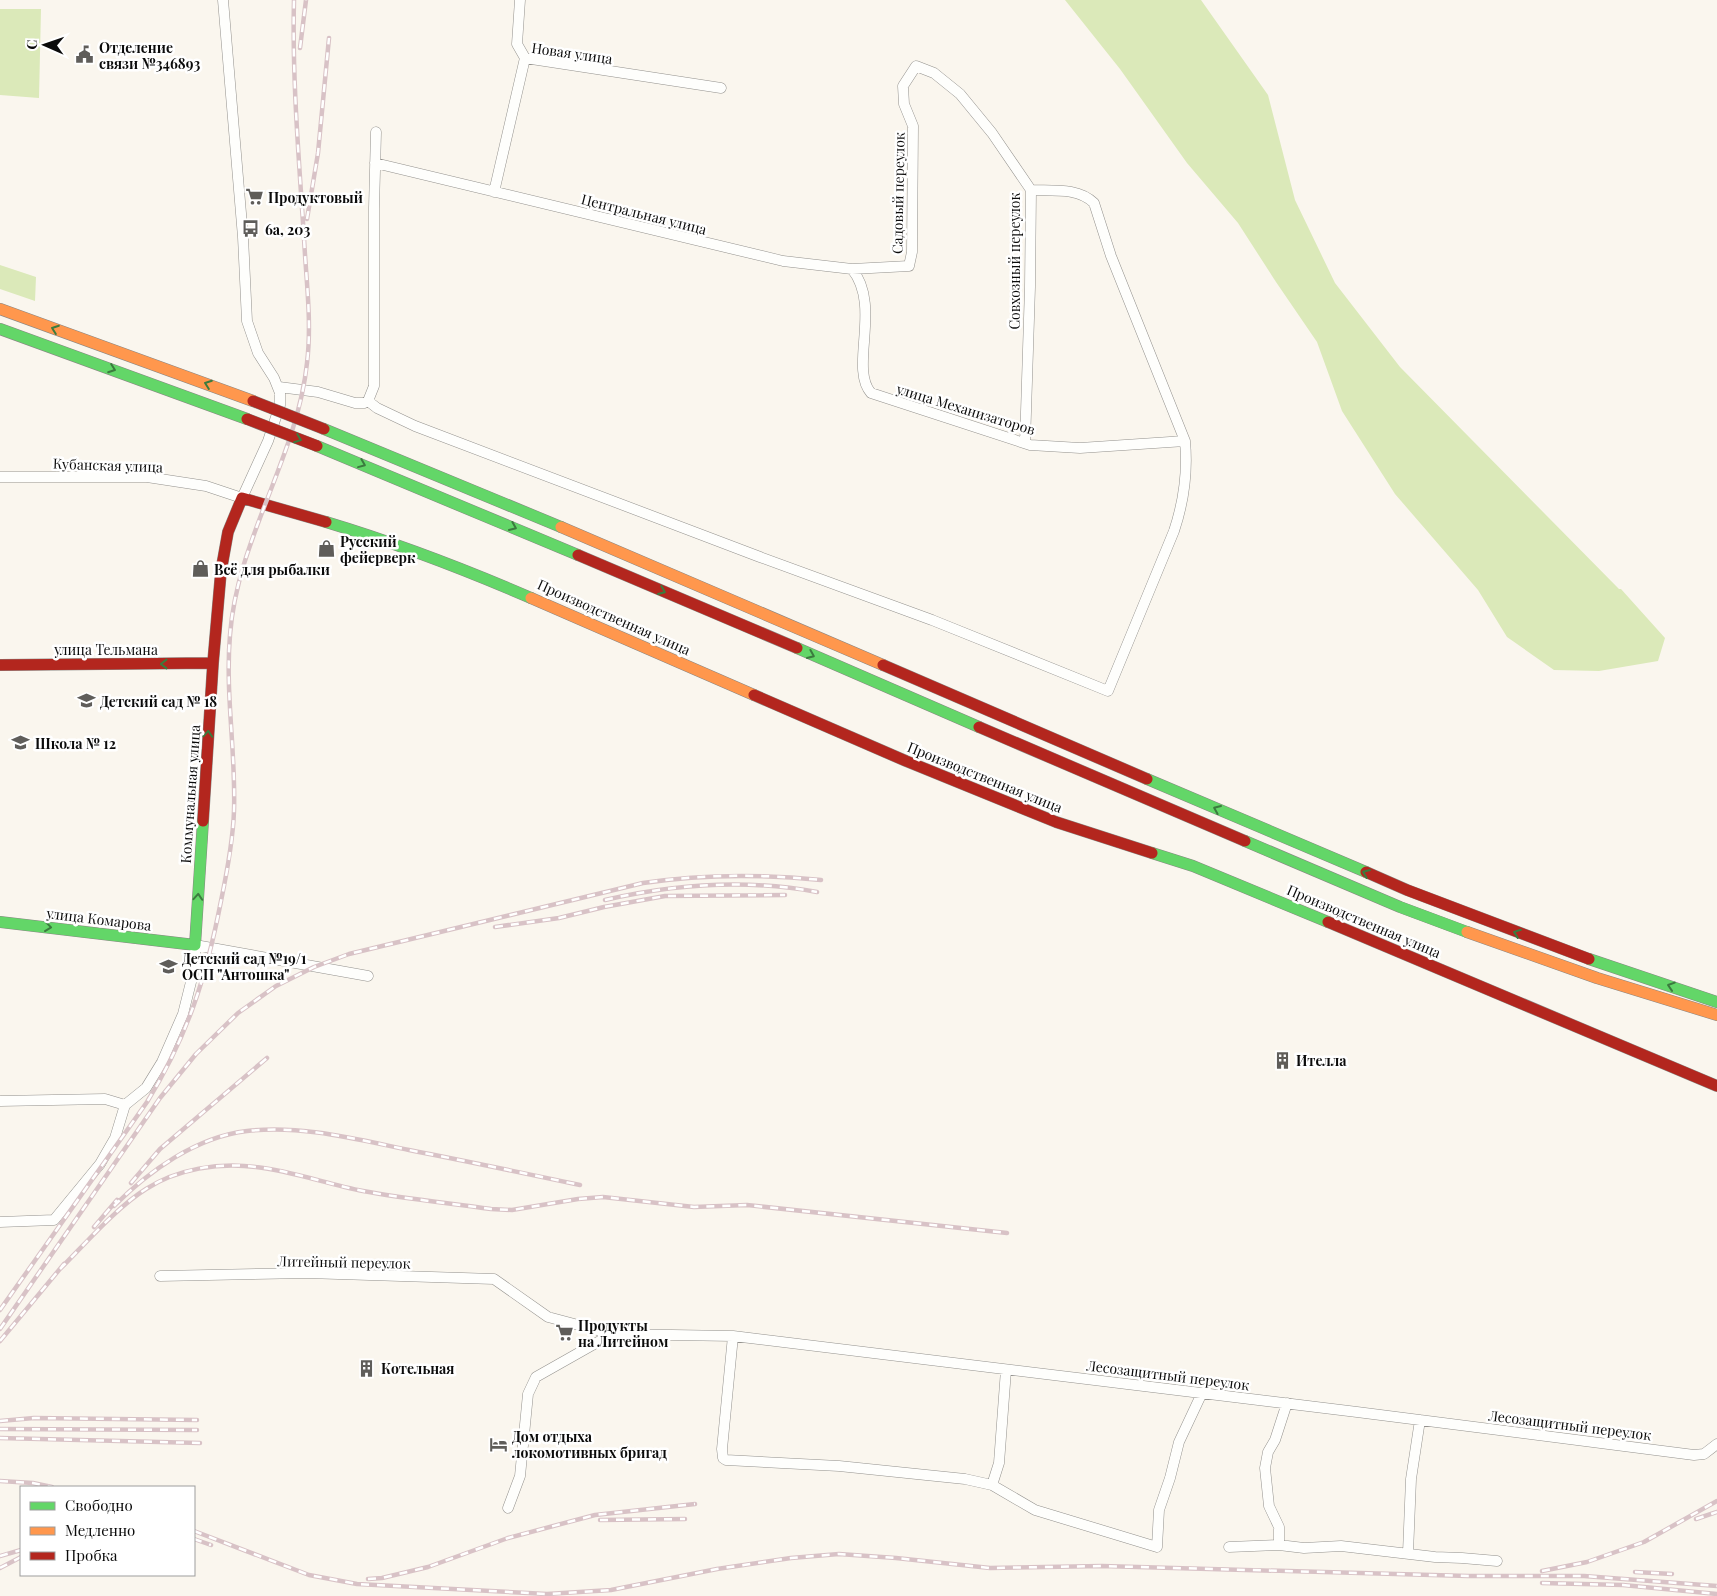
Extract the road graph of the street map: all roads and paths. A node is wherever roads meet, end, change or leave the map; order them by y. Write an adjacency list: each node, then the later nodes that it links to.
1 (223, 0): 14 (street)
2 (520, 0): 3 (street)
3 (525, 58): 5 (street, Новая улица); 9 (street, Новая улица)
4 (916, 66): 8 (street, Совхозный переулок); 10 (street, Садовый переулок)
5 (721, 88)
6 (376, 132): 7 (street)
7 (375, 164): 9 (street, Центральная улица); 15 (street)
8 (1031, 190): 16 (street); 17 (street, Совхозный переулок)
9 (494, 192): 11 (street, Центральная улица)
10 (909, 266): 11 (street, Центральная улица)
11 (852, 269): 17 (street, улица Механизаторов)
12 (0, 309): 25 (main road, one-way to 12, bridge)
13 (0, 329): 26 (main road, one-way to 26, bridge)
14 (279, 387): 15 (street); 19 (street)
15 (368, 401): 16 (street)
16 (1184, 441): 17 (street, улица Механизаторов)
17 (1025, 443)
18 (0, 476): 19 (street, Кубанская улица)
19 (242, 498): 20 (main road, Коммунальная улица); 27 (main road, Производственная улица)
20 (213, 664): 21 (main road, улица Тельмана, one-way to 21); 23 (main road, Коммунальная улица, one-way to 20)
21 (0, 665)
22 (0, 922): 23 (main road, улица Комарова, one-way to 23)
23 (195, 945): 24 (street); 29 (street)
24 (368, 976)
25 (1717, 1002)
26 (1717, 1015)
27 (1717, 1086)
28 (0, 1101): 29 (street)
29 (125, 1105): 30 (street)
30 (0, 1222)
31 (160, 1276): 32 (street, Литейный переулок)
32 (520, 1298): 33 (street, Лесозащитный переулок)
33 (612, 1334): 34 (street, Лесозащитный переулок); 41 (street)
34 (733, 1336): 35 (street, Лесозащитный переулок); 40 (street)
35 (1006, 1370): 36 (street, Лесозащитный переулок); 40 (street)
36 (1202, 1393): 37 (street, Лесозащитный переулок); 40 (street)
37 (1287, 1403): 38 (street, Лесозащитный переулок); 42 (street)
38 (1420, 1420): 39 (street, Лесозащитный переулок); 44 (street)
39 (1717, 1444)
40 (992, 1485)
41 (508, 1508)
42 (1279, 1545): 43 (street); 44 (street)
43 (1229, 1547)
44 (1408, 1553): 45 (street)
45 (1497, 1561)

